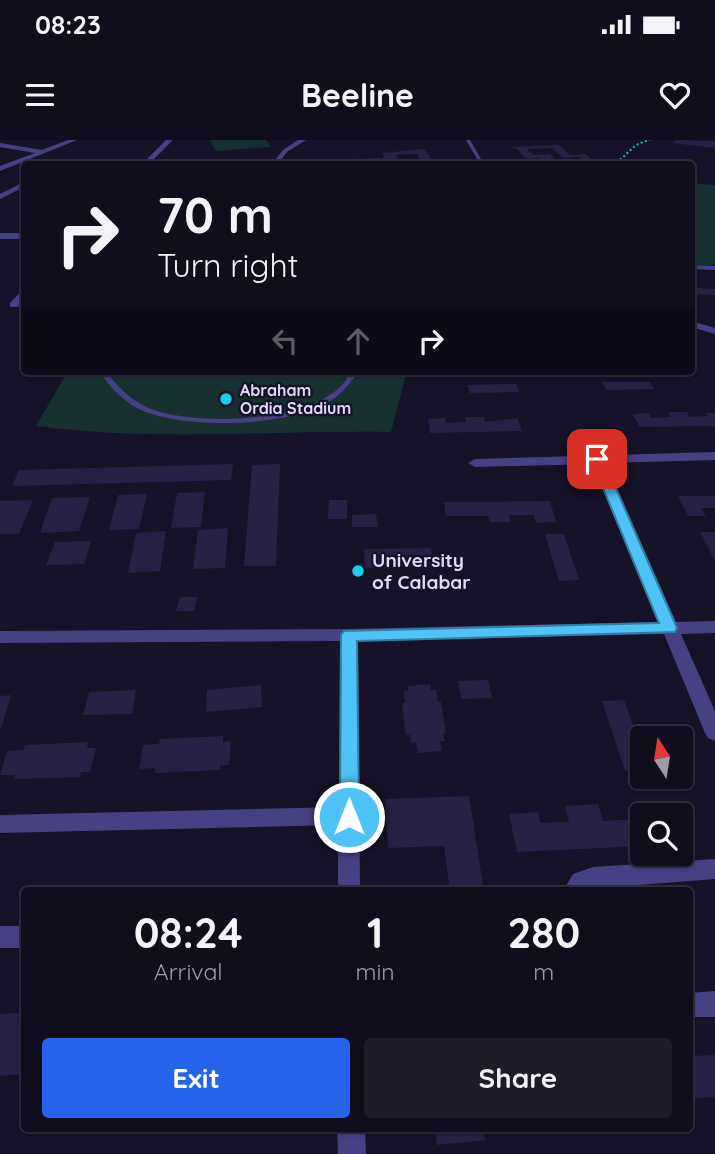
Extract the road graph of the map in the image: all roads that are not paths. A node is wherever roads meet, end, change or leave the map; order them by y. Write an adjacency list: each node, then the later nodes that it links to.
1 (75, 140): 6 (street)
2 (170, 140): 8 (street)
3 (303, 140): 9 (street)
4 (468, 140): 10 (lane)
5 (0, 145): 6 (street)
6 (44, 153): 7 (street)
7 (22, 161)
8 (148, 161)
9 (277, 161)
10 (480, 161)
11 (19, 162): 12 (street)
12 (0, 169)
13 (21, 186): 14 (street)
14 (0, 197)
15 (0, 236): 16 (street)
16 (21, 236)
17 (695, 267): 18 (lane)
18 (715, 268)
19 (21, 296): 20 (street)
20 (14, 306)
21 (695, 325): 22 (street)
22 (715, 331)
23 (106, 375): 24 (lane)
24 (354, 375)
25 (715, 456): 26 (street)
26 (597, 459): 27 (street); 29 (street)
27 (475, 463)
28 (715, 627): 29 (street)
29 (669, 628): 30 (street); 32 (street)
30 (349, 635): 31 (street); 33 (street)
31 (0, 637)
32 (715, 733)
33 (349, 817): 34 (street); 36 (street)
34 (0, 824)
35 (715, 869): 37 (street)
36 (349, 887)
37 (577, 887)
38 (0, 937): 39 (street)
39 (21, 937)
40 (715, 1004): 41 (street)
41 (693, 1005)
42 (351, 1132): 43 (street)
43 (352, 1154)

